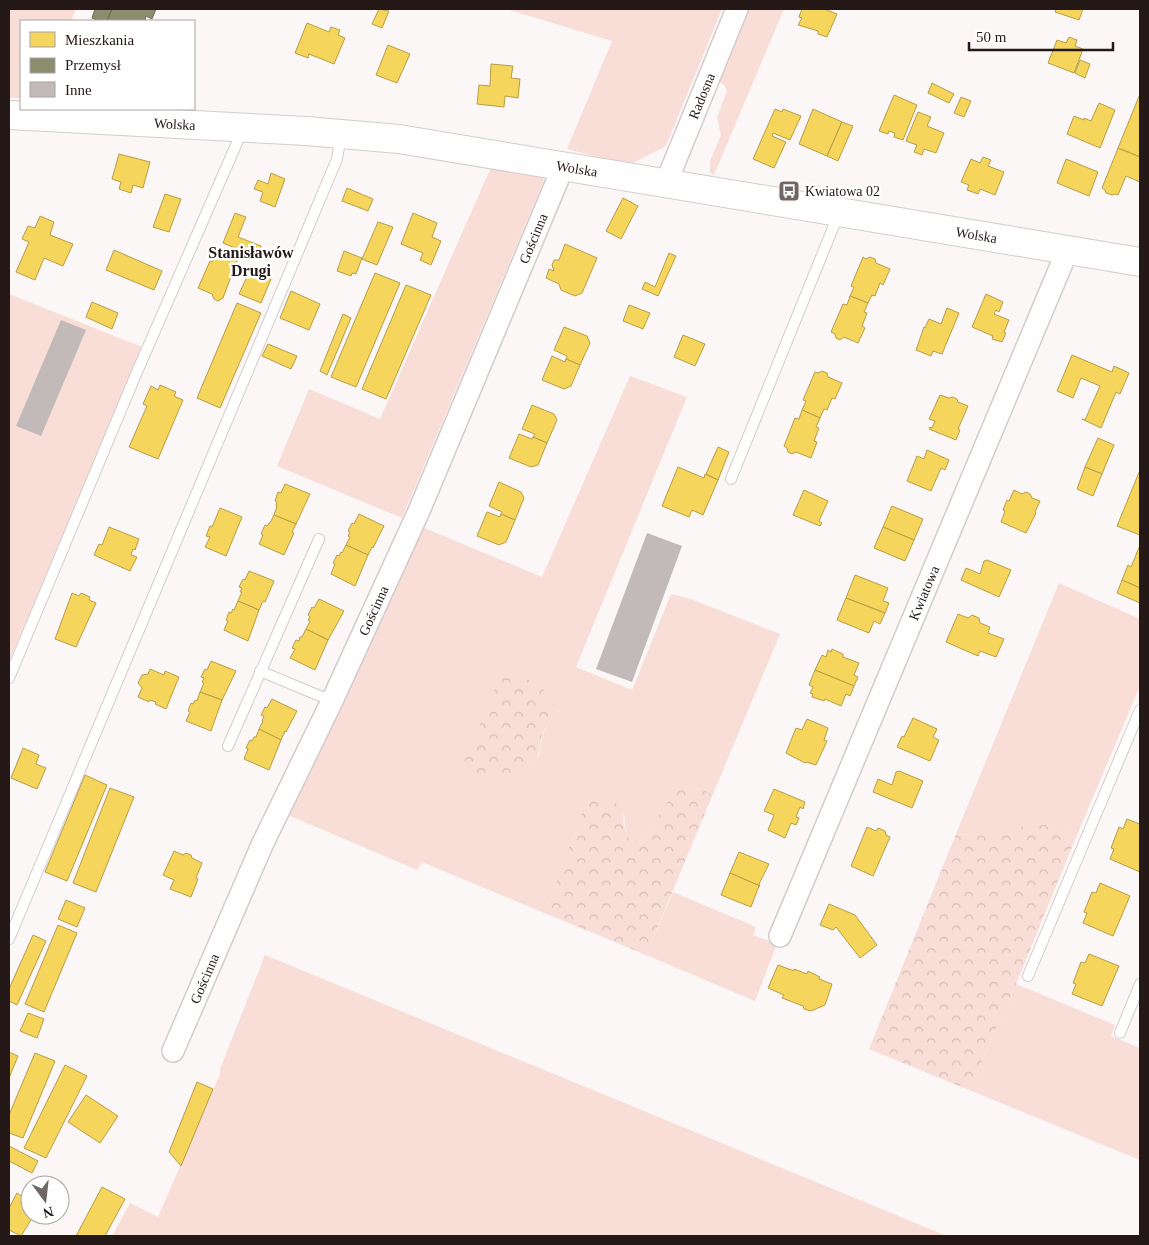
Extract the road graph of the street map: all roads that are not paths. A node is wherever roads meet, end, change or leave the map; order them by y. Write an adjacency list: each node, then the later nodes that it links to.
1 (737, 9): 6 (street, Radosna)
2 (9, 115): 3 (street, Wolska)
3 (243, 128): 4 (street, Wolska); 13 (lane)
4 (341, 134): 5 (street, Wolska); 18 (lane)
5 (563, 167): 6 (street, Wolska); 14 (street, Gościnna)
6 (666, 184): 7 (street, Wolska)
7 (840, 212): 8 (street, Wolska); 10 (lane)
8 (1068, 249): 9 (street, Wolska); 17 (street, Kwiatowa)
9 (1140, 262)
10 (731, 479)
11 (319, 539): 12 (lane)
12 (260, 671): 14 (lane); 16 (lane)
13 (9, 678)
14 (332, 701): 22 (street, Gościnna)
15 (1140, 710): 19 (lane)
16 (228, 746)
17 (780, 936)
18 (9, 939)
19 (1028, 976)
20 (1140, 984): 21 (lane)
21 (1120, 1033)
22 (173, 1051)

